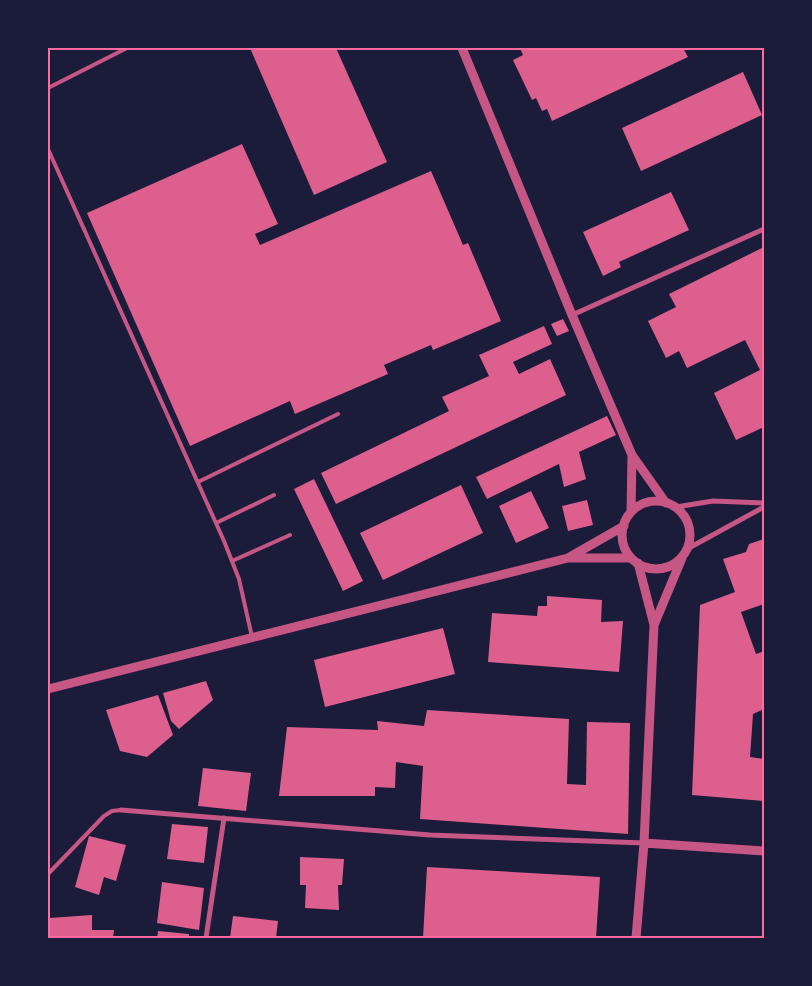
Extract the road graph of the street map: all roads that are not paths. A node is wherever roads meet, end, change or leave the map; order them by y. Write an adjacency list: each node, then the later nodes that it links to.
1 (127, 48): 3 (lane)
2 (462, 48): 6 (street)
3 (48, 88)
4 (48, 149): 9 (lane)
5 (764, 229): 6 (street)
6 (572, 315): 8 (street)
7 (338, 414): 9 (lane)
8 (632, 456): 11 (street); 14 (street)
9 (198, 482): 15 (lane)
10 (274, 495): 15 (lane)
11 (666, 503): 13 (street); 14 (street)
12 (764, 505): 13 (street); 18 (street)
13 (676, 507): 18 (street)
14 (631, 512): 16 (street)
15 (216, 523): 20 (lane)
16 (624, 526): 19 (street); 21 (street)
17 (290, 535): 20 (lane)
18 (685, 552): 21 (street); 22 (street)
19 (568, 558): 21 (street); 23 (street)
20 (232, 561): 23 (lane)
21 (635, 561): 22 (street)
22 (654, 625): 27 (street)
23 (252, 637): 24 (street)
24 (48, 689)
25 (121, 810): 26 (street); 29 (lane)
26 (224, 818): 27 (street); 30 (street)
27 (644, 842): 28 (street); 31 (street)
28 (764, 852)
29 (48, 874)
30 (206, 938)
31 (636, 938)

